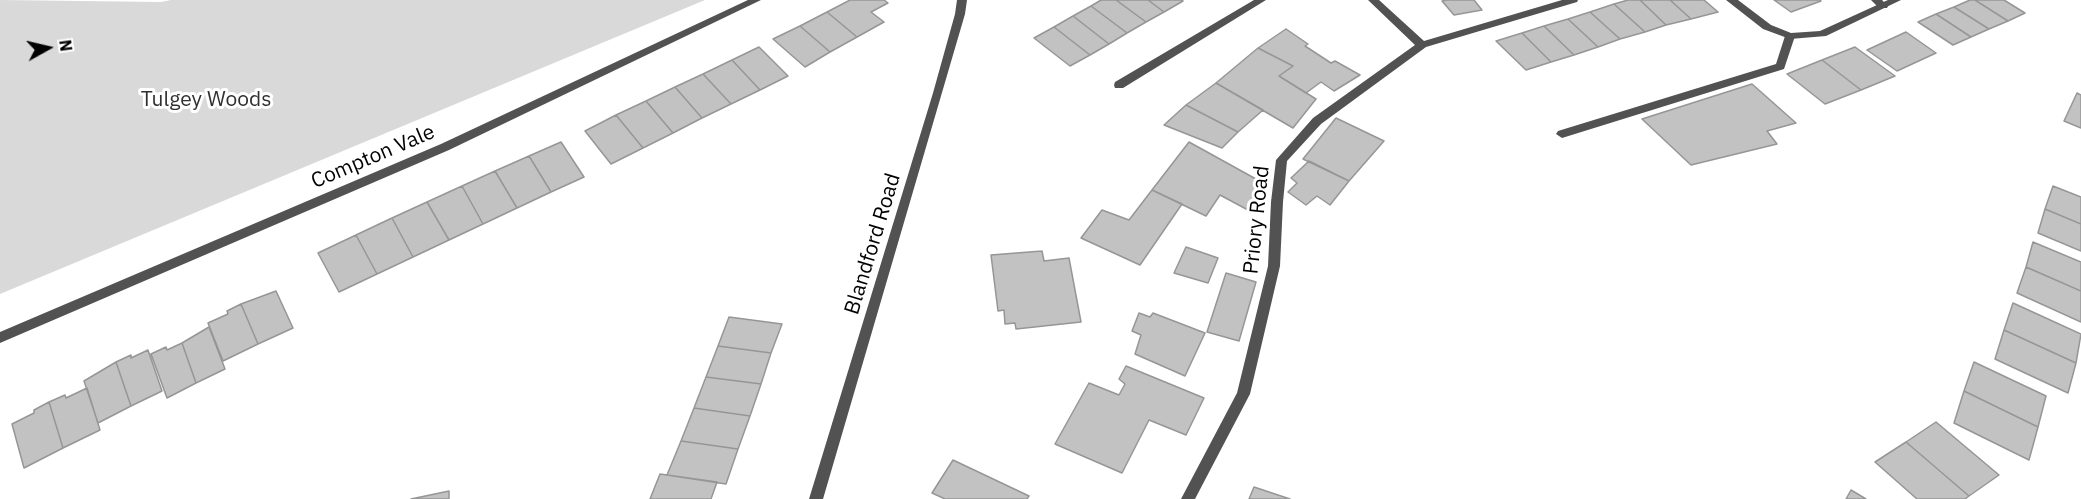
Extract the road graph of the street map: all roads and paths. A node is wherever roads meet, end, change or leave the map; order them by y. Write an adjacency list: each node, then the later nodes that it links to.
1 (756, 0): 13 (street, Compton Vale)
2 (962, 0): 14 (street, Blandford Road)
3 (1261, 0): 11 (street)
4 (1373, 0): 10 (street)
5 (1573, 0): 10 (street, Priory Road)
6 (1731, 0): 9 (street)
7 (1896, 0): 8 (street)
8 (1880, 3): 9 (street)
9 (1790, 36): 12 (street)
10 (1422, 45): 15 (street, Priory Road)
11 (1119, 86)
12 (1562, 134)
13 (0, 338)
14 (816, 499)
15 (1188, 499)

